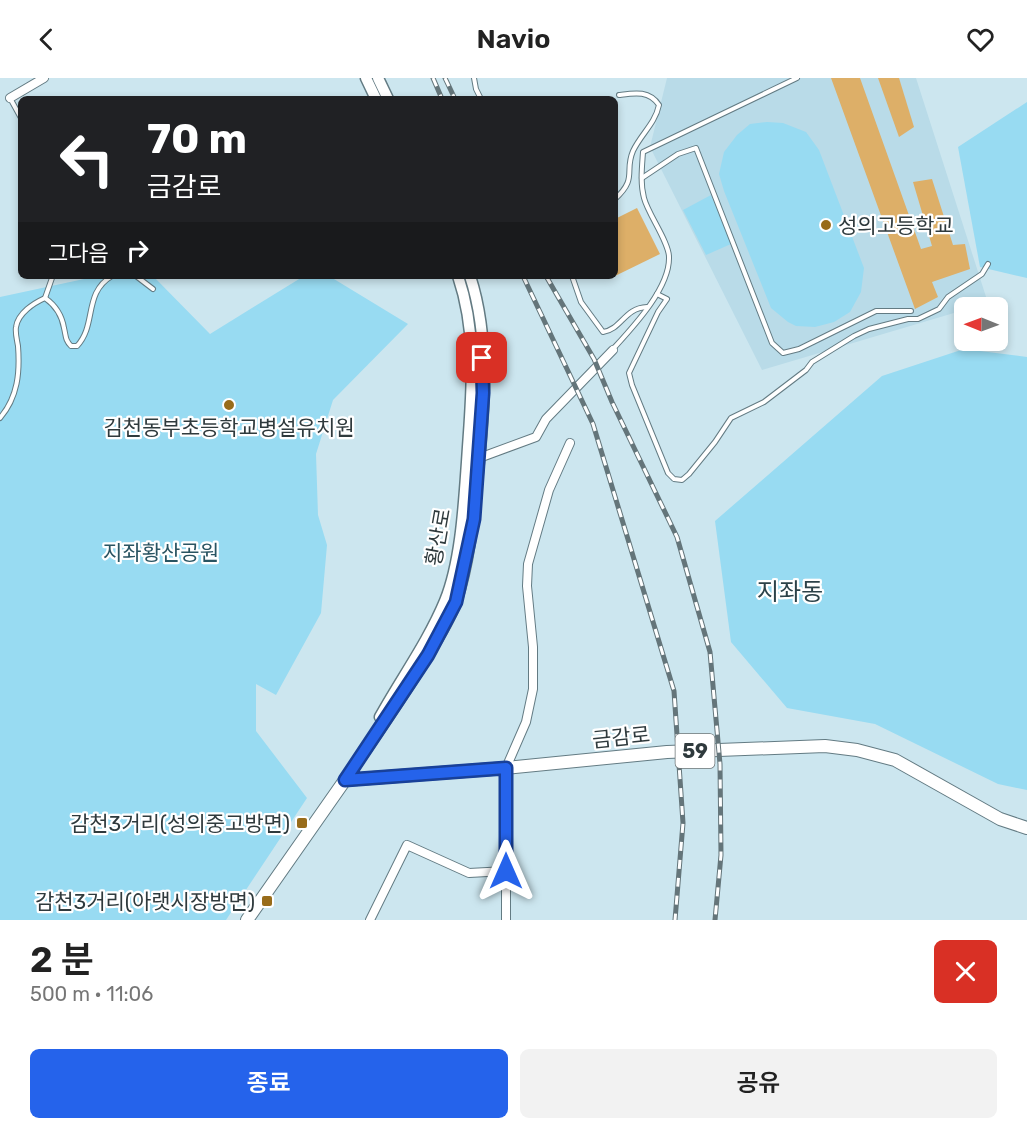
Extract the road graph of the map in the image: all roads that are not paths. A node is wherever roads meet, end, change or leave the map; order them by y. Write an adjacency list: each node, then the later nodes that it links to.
1 (44, 78): 10 (street)
2 (366, 78): 7 (street)
3 (378, 78): 8 (street)
4 (474, 78): 9 (lane)
5 (797, 78): 12 (lane)
6 (619, 95): 13 (lane)
7 (375, 96)
8 (387, 96)
9 (480, 96)
10 (10, 98): 11 (lane)
11 (18, 113)
12 (642, 177): 22 (lane); 25 (lane)
13 (618, 195)
14 (988, 264): 22 (lane)
15 (52, 279): 23 (lane)
16 (107, 279): 23 (lane)
17 (140, 279): 21 (lane)
18 (459, 279): 31 (street, 황산로)
19 (471, 279): 29 (street, 황산로)
20 (573, 279): 24 (lane)
21 (153, 289)
22 (657, 294): 24 (lane)
23 (45, 298): 27 (lane)
24 (648, 307): 26 (lane)
25 (911, 310)
26 (613, 350): 29 (street)
27 (0, 417)
28 (570, 443): 30 (street)
29 (479, 458): 31 (street, 황산로)
30 (506, 768): 31 (main road, 금감로 / 59); 32 (main road, 금감로 / 59); 33 (street)
31 (345, 780): 34 (main road, 황산로)
32 (1027, 828)
33 (506, 871): 35 (street); 36 (street)
34 (248, 920)
35 (370, 920)
36 (506, 920)

